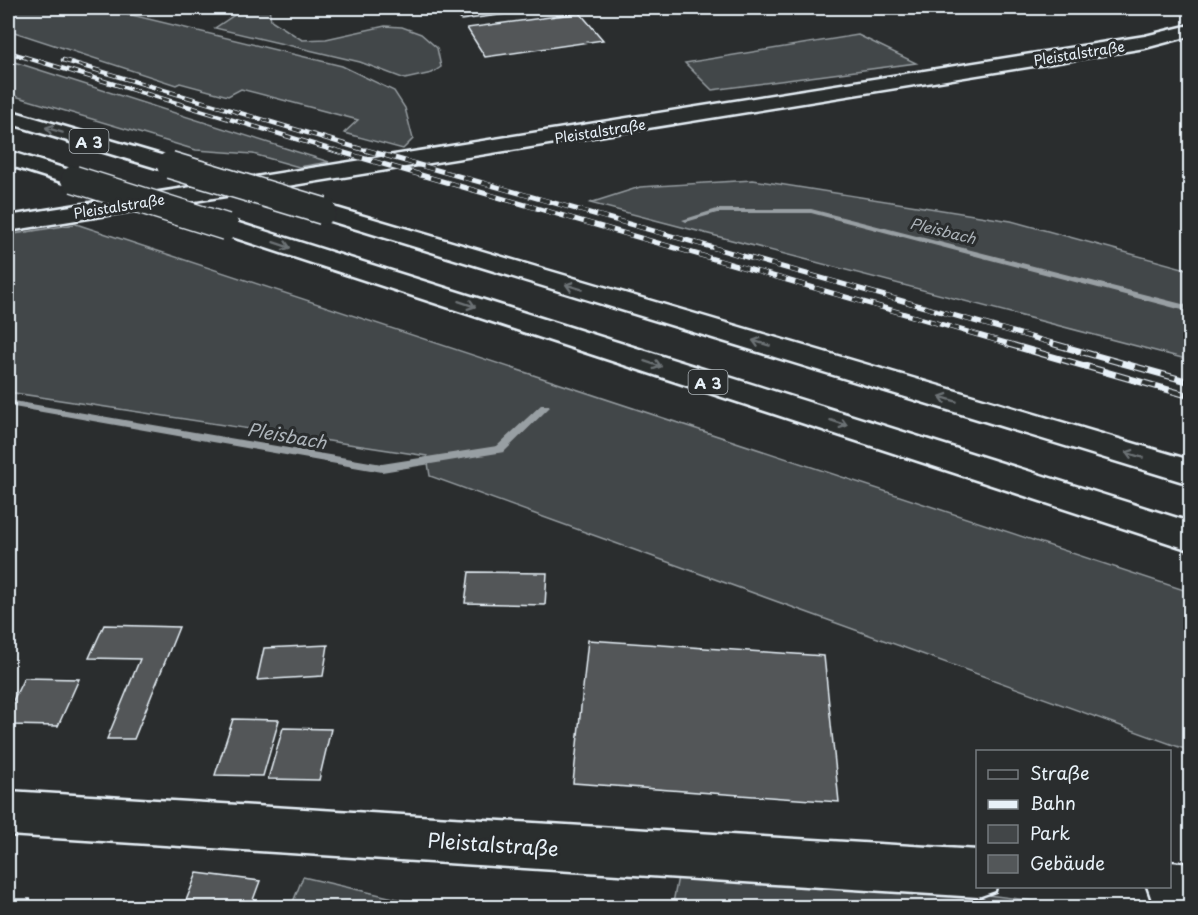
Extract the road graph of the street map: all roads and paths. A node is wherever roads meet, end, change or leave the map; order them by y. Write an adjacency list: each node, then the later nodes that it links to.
1 (1191, 31): 4 (main road, Pleistalstraße)
2 (8, 116): 5 (main road, A 3, one-way to 2, bridge)
3 (8, 158): 6 (main road, A 3, one-way to 6, bridge)
4 (8, 224)
5 (1191, 472)
6 (1191, 536)
7 (8, 813): 8 (main road, Pleistalstraße)
8 (976, 874)
9 (1171, 886): 10 (main road)
10 (1191, 888)

